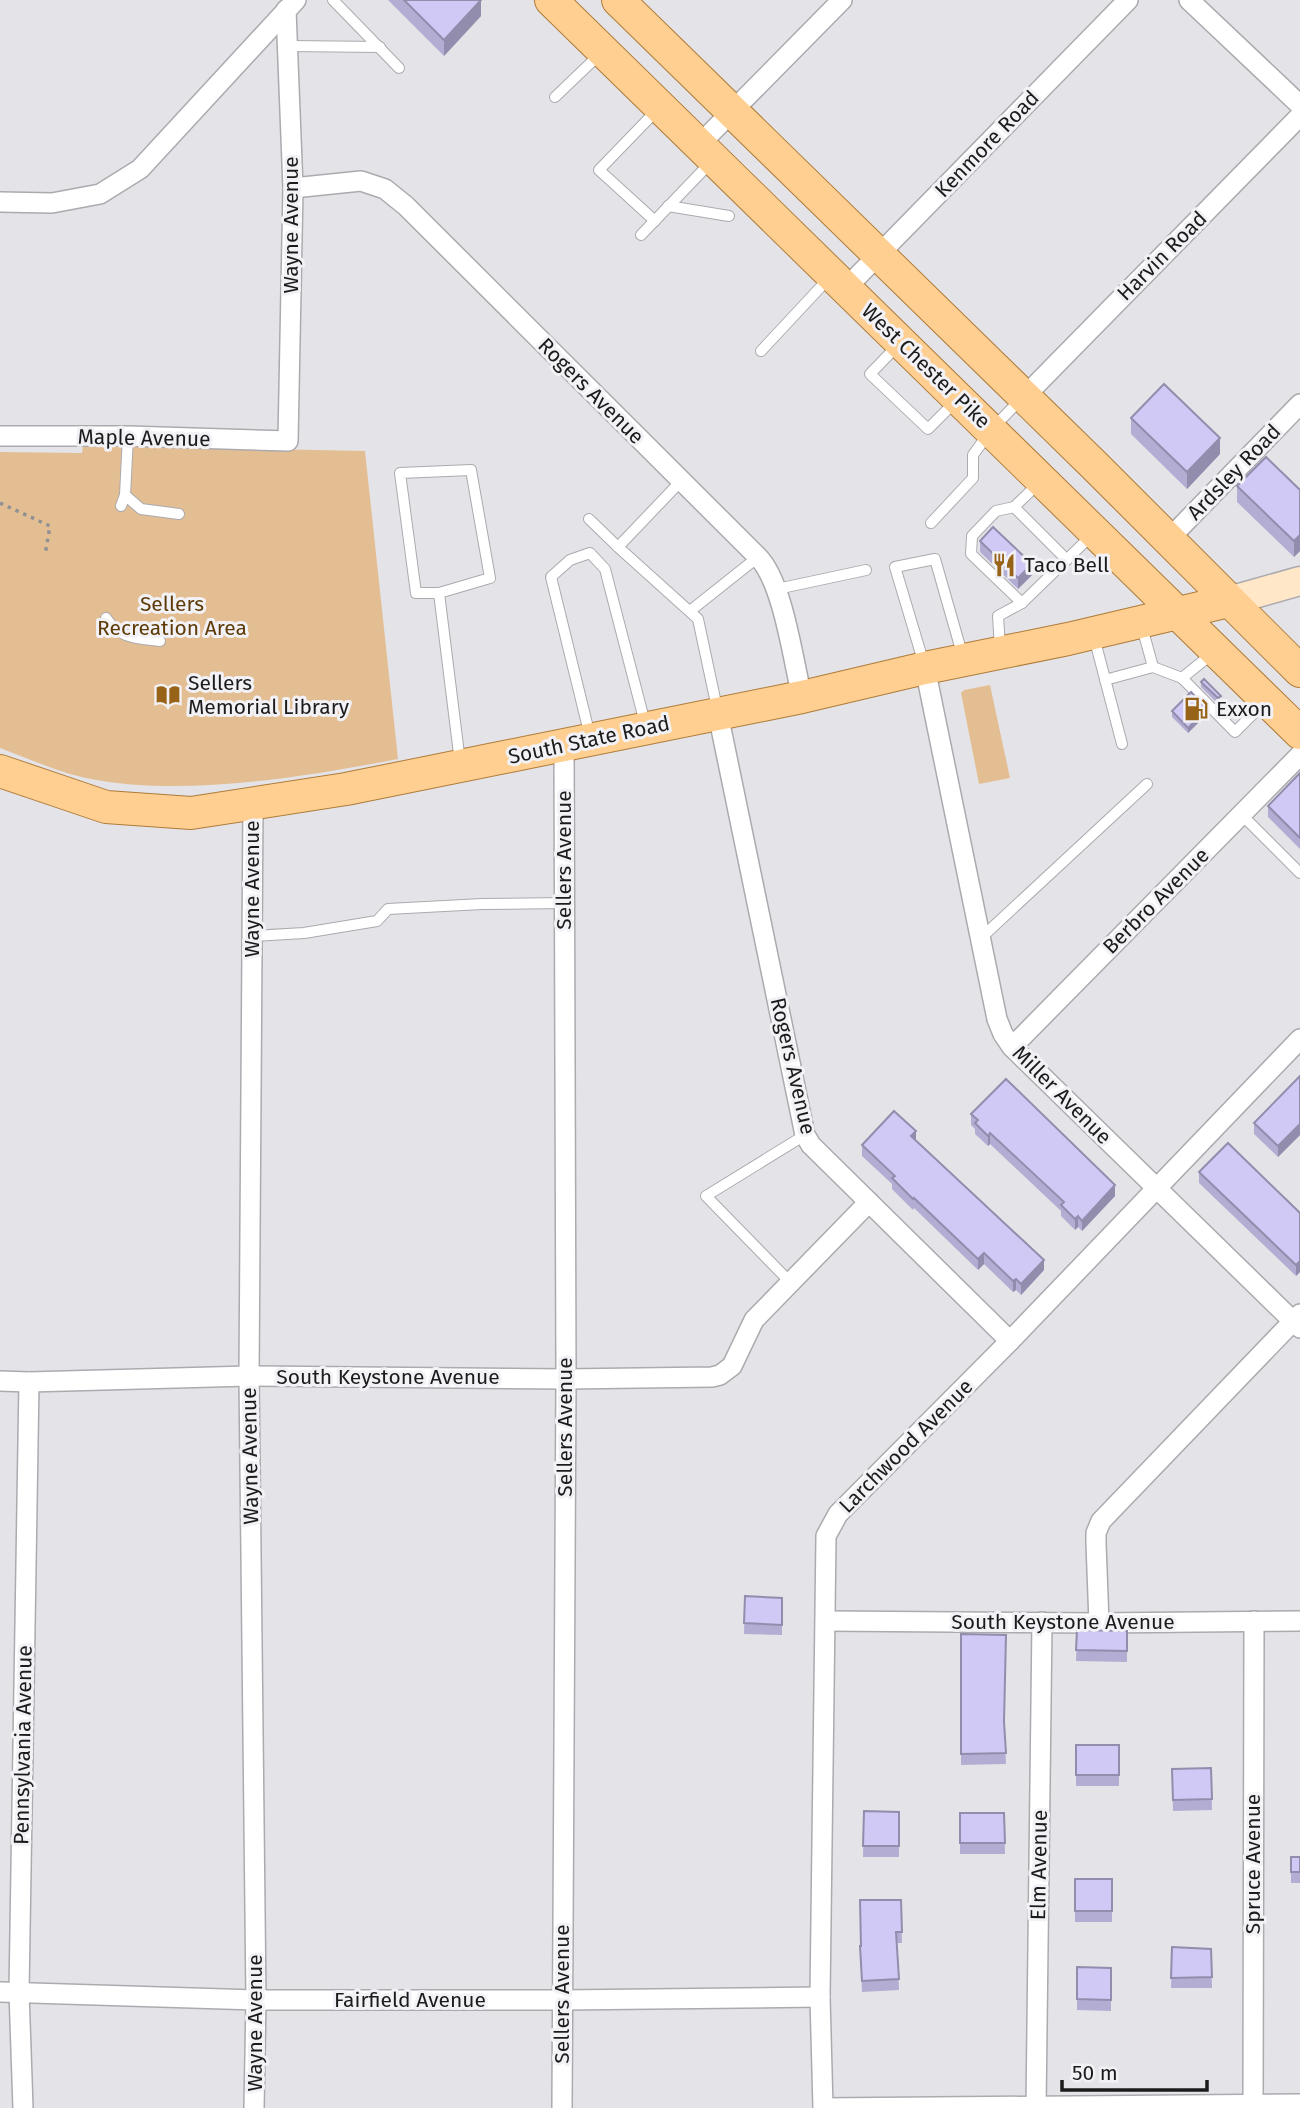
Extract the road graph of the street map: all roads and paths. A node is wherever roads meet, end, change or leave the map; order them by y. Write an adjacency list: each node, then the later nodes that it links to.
1 (333, 0): 9 (lane)
2 (551, 0): 10 (main road, West Chester Pike)
3 (618, 0): 15 (main road)
4 (842, 0): 15 (street)
5 (1128, 0): 24 (street, Kenmore Road)
6 (1189, 0): 13 (street)
7 (291, 5): 8 (street, Wayne Avenue); 19 (street)
8 (288, 46): 9 (lane); 18 (street, Wayne Avenue)
9 (380, 47): 11 (lane)
10 (603, 51): 12 (lane); 14 (main road, West Chester Pike)
11 (399, 68)
12 (555, 97)
13 (1300, 105)
14 (660, 107): 17 (main road, West Chester Pike); 22 (lane)
15 (732, 111): 17 (street); 24 (main road)
16 (1300, 116): 28 (street, Harvin Road)
17 (706, 152): 20 (lane); 25 (main road, West Chester Pike)
18 (293, 188): 34 (street, Wayne Avenue); 35 (street, Rogers Avenue)
19 (0, 202)
20 (668, 206): 21 (lane); 22 (lane)
21 (729, 216)
22 (655, 221): 23 (lane)
23 (640, 235)
24 (878, 255): 25 (street, Kenmore Road); 28 (main road)
25 (839, 281): 26 (main road, West Chester Pike); 27 (lane)
26 (901, 342): 29 (main road, West Chester Pike); 29 (lane)
27 (761, 351)
28 (1024, 397): 31 (lane); 45 (main road)
29 (958, 398): 31 (main road, West Chester Pike)
30 (1300, 404): 45 (street, Ardsley Road)
31 (991, 430): 36 (main road, West Chester Pike); 43 (lane)
32 (0, 436): 33 (street, Maple Avenue)
33 (128, 436): 34 (street, Maple Avenue); 37 (lane)
34 (288, 441)
35 (681, 481): 46 (lane); 48 (street, Rogers Avenue)
36 (1042, 481): 40 (lane); 44 (main road, West Chester Pike)
37 (125, 495): 39 (lane); 41 (lane)
38 (0, 503): 47 (path)
39 (121, 506)
40 (1014, 507): 49 (lane); 55 (lane)
41 (179, 514)
42 (589, 519): 46 (lane)
43 (931, 523)
44 (1095, 532): 49 (lane); 57 (main road, West Chester Pike)
45 (1168, 540): 54 (main road)
46 (618, 547): 56 (lane)
47 (44, 555)
48 (758, 557): 52 (street, Rogers Avenue); 56 (lane)
49 (1067, 560): 55 (lane)
50 (866, 570): 52 (lane)
51 (1300, 581): 54 (main road)
52 (777, 589): 70 (street, Rogers Avenue)
53 (439, 593): 53 (lane); 78 (lane)
54 (1229, 601): 57 (main road, South State Road); 67 (main road)
55 (1022, 603): 63 (lane)
56 (690, 611): 72 (lane)
57 (1177, 613): 59 (main road, South State Road); 62 (main road, West Chester Pike)
58 (106, 618): 61 (lane)
59 (1140, 622): 60 (main road, South State Road); 65 (lane)
60 (1093, 633): 63 (main road, South State Road); 69 (lane)
61 (160, 641)
62 (1216, 651): 68 (lane); 71 (main road, West Chester Pike)
63 (1000, 653): 64 (main road, South State Road)
64 (964, 660): 66 (main road, South State Road); 66 (lane)
65 (1153, 667): 68 (lane); 69 (lane)
66 (925, 668): 70 (main road, South State Road); 86 (street, Miller Avenue)
67 (1300, 671)
68 (1182, 678): 71 (lane)
69 (1105, 680): 76 (lane)
70 (802, 697): 72 (main road, South State Road)
71 (1266, 701): 74 (main road, West Chester Pike)
72 (718, 714): 73 (main road, South State Road); 89 (street, Rogers Avenue)
73 (646, 728): 75 (main road, South State Road); 75 (lane)
74 (1300, 733)
75 (577, 743): 78 (main road, South State Road); 84 (street, Sellers Avenue)
76 (1122, 744)
77 (1300, 755): 82 (street, Berbro Avenue)
78 (461, 766): 81 (main road, South State Road)
79 (0, 771): 81 (main road, South State Road)
80 (1147, 784): 86 (lane)
81 (253, 805): 85 (street, Wayne Avenue)
82 (1242, 815): 83 (lane); 88 (street, Berbro Avenue)
83 (1300, 873)
84 (564, 903): 85 (lane); 96 (street, Sellers Avenue)
85 (252, 936): 95 (street, Wayne Avenue)
86 (981, 938): 88 (street, Miller Avenue)
87 (1300, 1039): 90 (street, Larchwood Avenue)
88 (1012, 1047): 90 (street, Miller Avenue)
89 (805, 1135): 91 (street, Rogers Avenue); 92 (lane)
90 (1156, 1188): 93 (street, Miller Avenue); 94 (street, Larchwood Avenue)
91 (869, 1202): 92 (street); 94 (street, Rogers Avenue)
92 (791, 1283): 96 (street)
93 (1298, 1321): 103 (street)
94 (1010, 1342): 99 (street, Larchwood Avenue)
95 (249, 1376): 96 (street, South Keystone Avenue); 98 (street, South Keystone Avenue); 106 (street, Wayne Avenue)
96 (566, 1378): 107 (street, Sellers Avenue)
97 (0, 1381): 98 (street, South Keystone Avenue)
98 (29, 1382): 104 (street, Pennsylvania Avenue)
99 (826, 1621): 102 (street, South Keystone Avenue); 105 (street, Larchwood Avenue)
100 (1254, 1621): 101 (street, South Keystone Avenue); 103 (street, South Keystone Avenue); 109 (street, Spruce Avenue)
101 (1300, 1621)
102 (1042, 1622): 103 (street, South Keystone Avenue); 114 (street, Elm Avenue)
103 (1099, 1623)
104 (9, 1992): 106 (street, Fairfield Avenue); 110 (street, Pennsylvania Avenue)
105 (821, 1997): 107 (street, Fairfield Avenue); 113 (street, Larchwood Avenue)
106 (256, 2000): 107 (street, Fairfield Avenue); 111 (street, Wayne Avenue)
107 (562, 2000): 112 (street, Sellers Avenue)
108 (1300, 2104): 109 (street)
109 (1253, 2106): 114 (street)
110 (23, 2108)
111 (254, 2108)
112 (562, 2108)
113 (823, 2108): 114 (street)
114 (1036, 2108)

